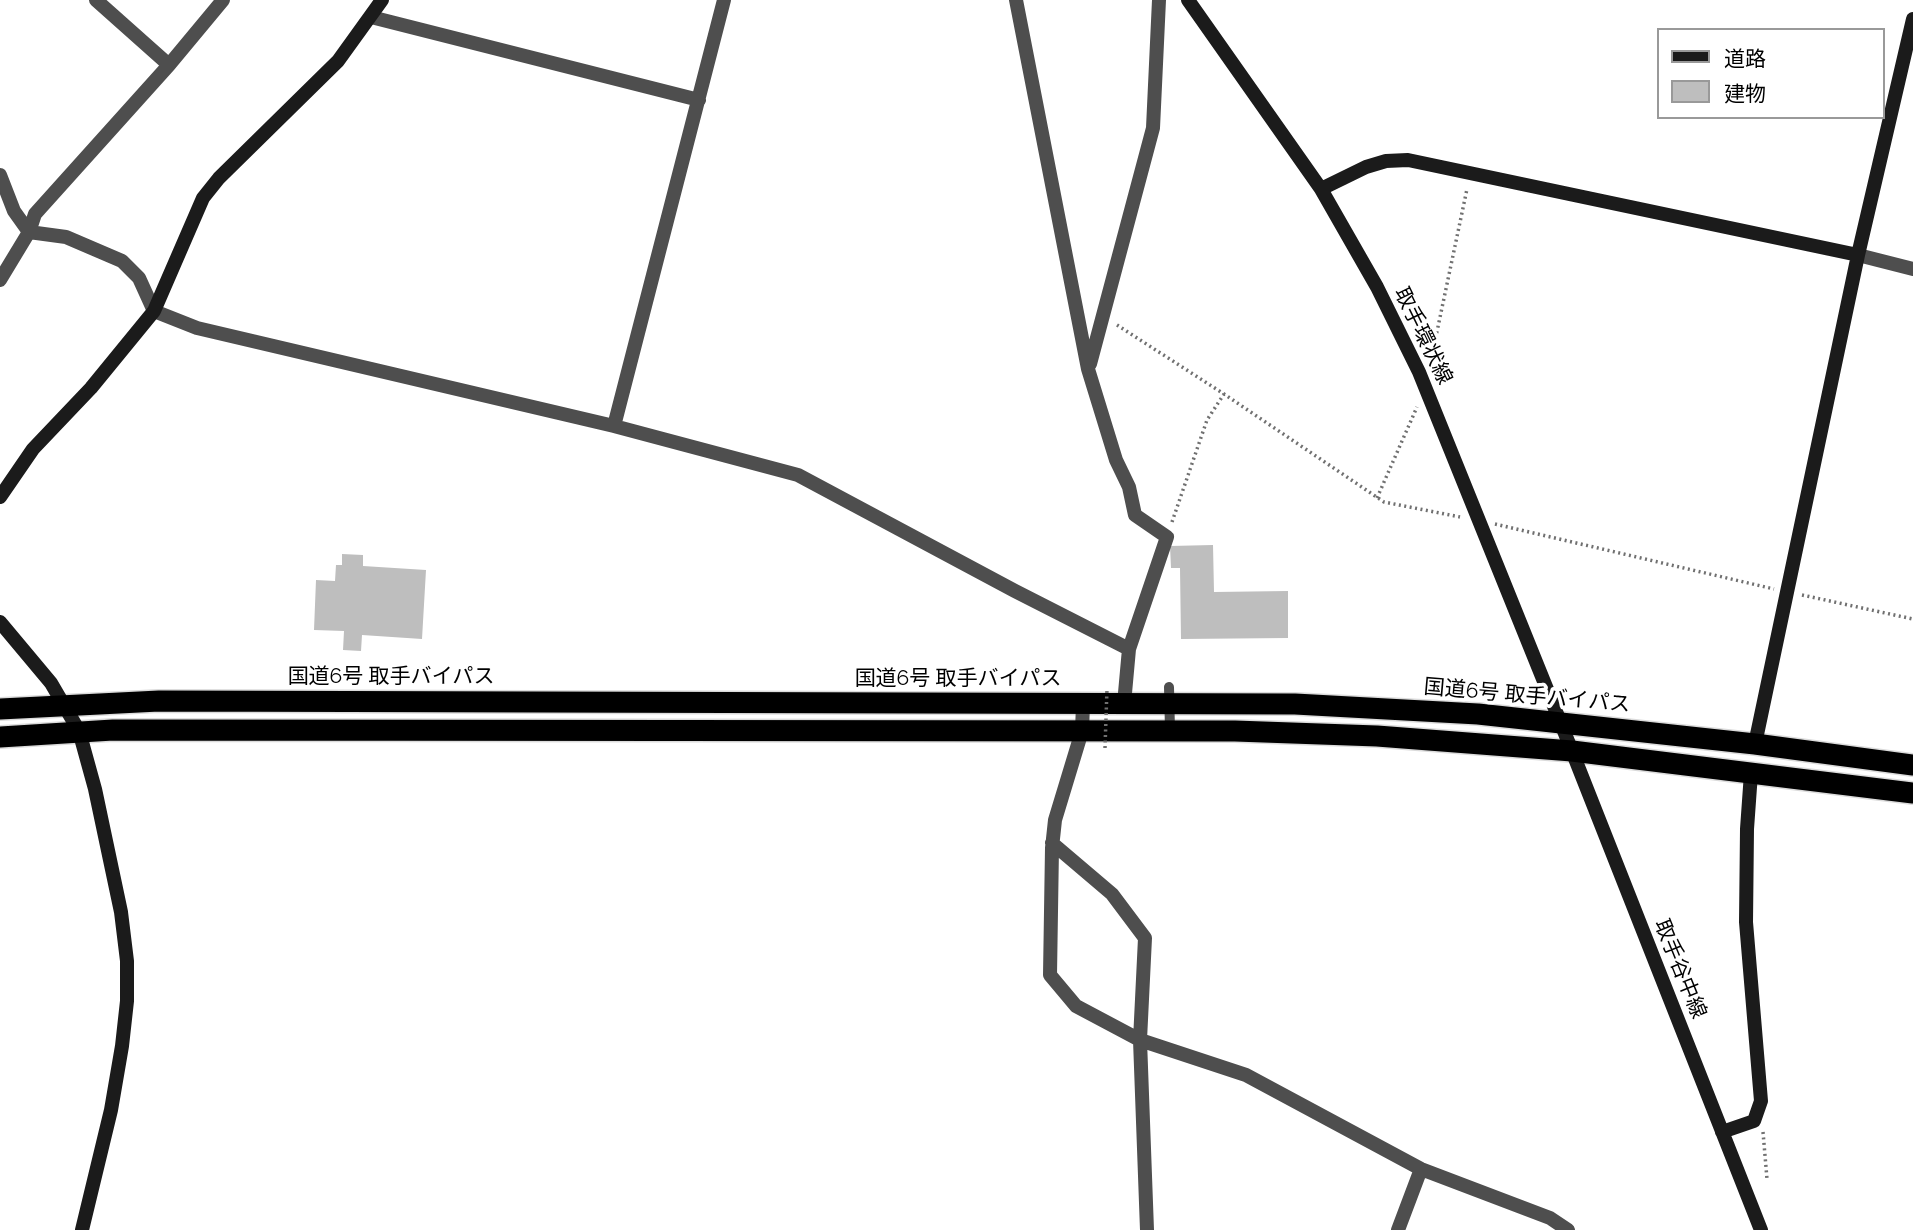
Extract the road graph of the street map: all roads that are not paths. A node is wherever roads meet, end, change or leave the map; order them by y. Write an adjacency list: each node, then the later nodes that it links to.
1 (96, 0): 10 (street)
2 (223, 0): 10 (street)
3 (382, 0): 8 (street)
4 (724, 0): 11 (street)
5 (1016, 0): 19 (street)
6 (1159, 0): 19 (street)
7 (1188, 0): 13 (street, 取手環状線)
8 (371, 17): 11 (street); 18 (street)
9 (1913, 19): 15 (street)
10 (169, 65): 14 (street)
11 (699, 100): 20 (street)
12 (0, 175): 14 (street)
13 (1321, 189): 15 (street); 29 (street, 取手環状線)
14 (29, 232): 17 (street); 18 (street)
15 (1858, 255): 16 (street); 34 (street)
16 (1913, 268)
17 (1, 276)
18 (154, 311): 20 (street); 21 (street)
19 (1088, 369): 23 (street)
20 (614, 426): 23 (street)
21 (0, 497)
22 (0, 622): 27 (street)
23 (1129, 649): 26 (street)
24 (1169, 696): 26 (highway, 国道6号 取手バイパス); 29 (highway, 国道6号 取手バイパス); 32 (lane)
25 (1083, 704): 26 (highway, 国道6号 取手バイパス); 27 (highway, 国道6号 取手バイパス); 31 (street)
26 (1124, 704)
27 (65, 705): 28 (highway, 国道6号 取手バイパス); 30 (street)
28 (0, 709)
29 (1561, 723): 34 (highway, 国道6号 取手バイパス); 35 (street, 取手谷中線)
30 (79, 731): 31 (highway); 33 (highway); 43 (street)
31 (1082, 731): 32 (highway); 39 (street)
32 (1170, 731): 35 (highway)
33 (0, 737)
34 (1755, 744): 36 (highway, 国道6号 取手バイパス)
35 (1572, 751): 37 (highway); 41 (street, 取手谷中線)
36 (1913, 765)
37 (1751, 773): 38 (highway); 41 (street)
38 (1913, 793)
39 (1052, 843): 40 (street); 40 (street)
40 (1140, 1040): 42 (street); 44 (street)
41 (1722, 1132): 47 (street, 取手谷中線)
42 (1421, 1169): 45 (street); 46 (street)
43 (82, 1230)
44 (1147, 1230)
45 (1398, 1230)
46 (1568, 1230)
47 (1761, 1230)

